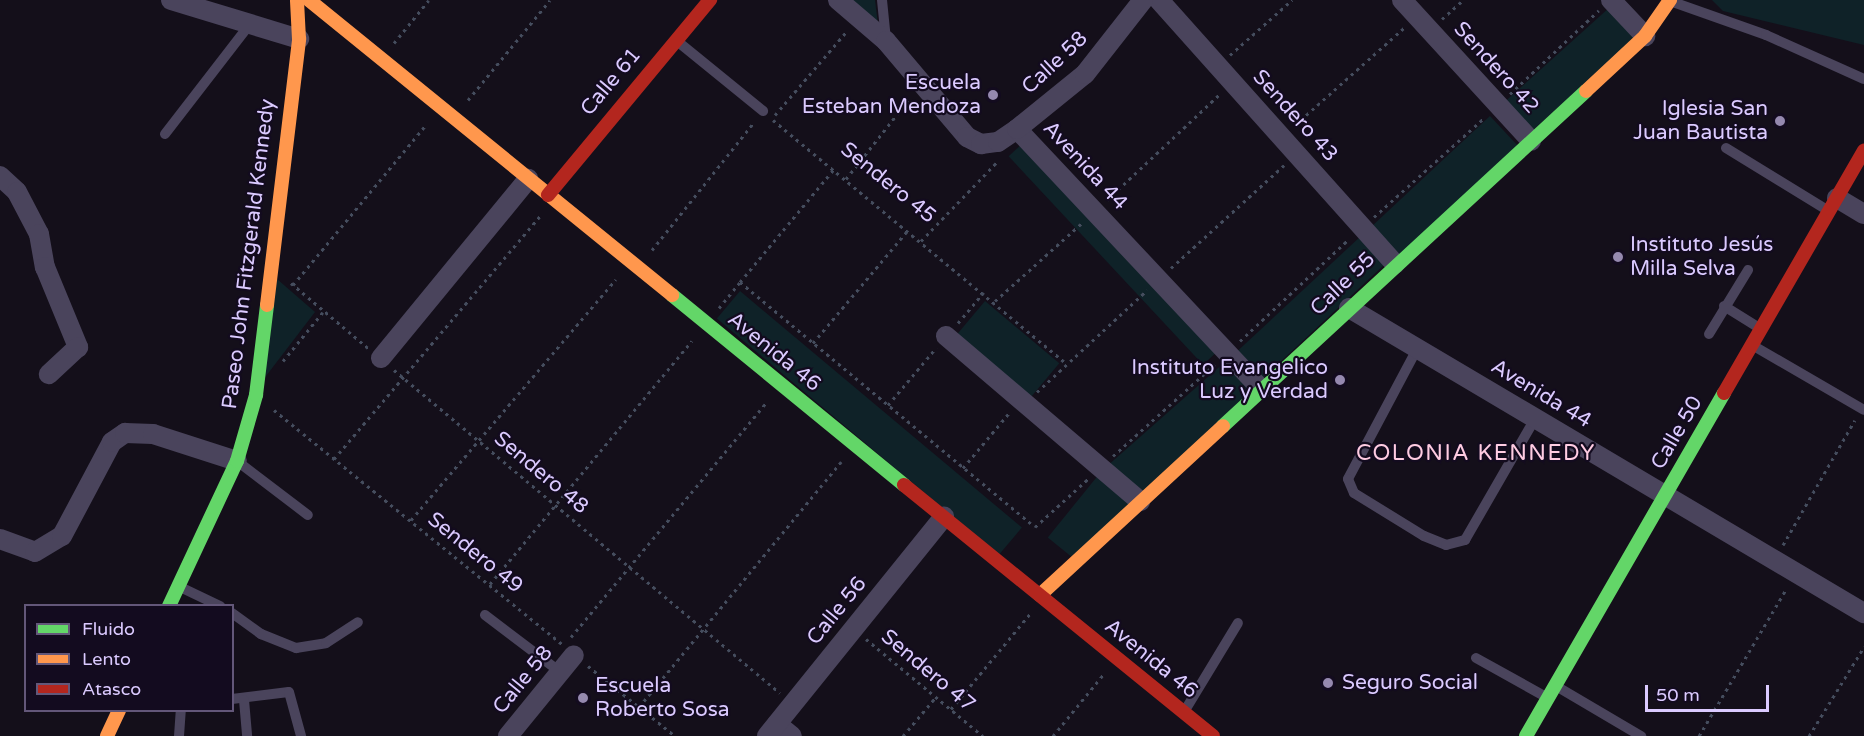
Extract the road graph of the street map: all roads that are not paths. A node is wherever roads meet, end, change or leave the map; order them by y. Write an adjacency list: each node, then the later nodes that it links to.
1 (171, 0): 12 (street)
2 (297, 0): 14 (street, Paseo John Fitzgerald Kennedy)
3 (309, 0): 25 (street, Avenida 46)
4 (710, 0): 15 (street, Calle 61)
5 (838, 0): 16 (street, Avenida 44)
6 (882, 0): 16 (lane)
7 (1143, 0): 19 (street, Calle 58)
8 (1159, 0): 29 (street, Sendero 43)
9 (1402, 0): 21 (street, Sendero 42)
10 (1670, 1): 13 (street, Calle 55); 17 (lane)
11 (1606, 4): 13 (street)
12 (250, 24): 14 (street); 20 (lane)
13 (1646, 36): 21 (street, Calle 55)
14 (300, 39): 43 (street, Paseo John Fitzgerald Kennedy)
15 (676, 41): 18 (lane); 26 (street, Calle 61)
16 (886, 41): 19 (street, Avenida 44)
17 (1864, 79)
18 (763, 111)
19 (1020, 132): 40 (street, Avenida 44)
20 (165, 134)
21 (1531, 141): 29 (street, Calle 55)
22 (1726, 148): 27 (lane)
23 (1864, 151): 27 (street, Calle 50)
24 (0, 176): 39 (street)
25 (528, 179): 26 (street, Avenida 46); 38 (street)
26 (551, 197): 47 (street, Avenida 46)
27 (1833, 204): 28 (street); 33 (street, Calle 50)
28 (1864, 214)
29 (1395, 264): 32 (street, Calle 55)
30 (1748, 270): 31 (lane)
31 (1724, 306): 33 (lane); 34 (lane)
32 (1349, 308): 37 (street, Avenida 44); 40 (street, Calle 55)
33 (1761, 329): 36 (street, Calle 50)
34 (1708, 334)
35 (946, 336): 45 (street)
36 (1752, 345): 41 (lane); 44 (street, Calle 50)
37 (1417, 349): 42 (street, Avenida 44); 42 (lane)
38 (381, 358)
39 (48, 374)
40 (1261, 389): 45 (street, Calle 55)
41 (1863, 409)
42 (1535, 419): 44 (street, Avenida 44)
43 (237, 461): 46 (lane); 48 (street); 49 (street, Paseo John Fitzgerald Kennedy)
44 (1665, 495): 53 (street, Avenida 44); 61 (street, Calle 50)
45 (1140, 501): 50 (street, Calle 55)
46 (308, 515)
47 (944, 517): 50 (street, Avenida 46); 67 (street, Calle 56)
48 (2, 546)
49 (178, 586): 51 (street, Paseo John Fitzgerald Kennedy); 52 (lane)
50 (1042, 596): 66 (street, Avenida 46)
51 (170, 604)
52 (216, 604)
53 (1864, 613)
54 (234, 614): 56 (lane)
55 (484, 615): 60 (lane)
56 (357, 622)
57 (1238, 623): 66 (lane)
58 (569, 650): 60 (street, Calle 58)
59 (1476, 658): 61 (lane)
60 (560, 672): 72 (street, Calle 58)
61 (1552, 692): 74 (street, Calle 50); 75 (lane)
62 (234, 699): 63 (lane)
63 (244, 700): 70 (lane); 71 (lane)
64 (118, 712): 68 (street)
65 (181, 712): 69 (lane)
66 (1184, 712): 73 (street, Avenida 46)
67 (778, 732)
68 (106, 736)
69 (179, 736)
70 (247, 736)
71 (301, 736)
72 (508, 736)
73 (1213, 736)
74 (1526, 736)
75 (1641, 736)

